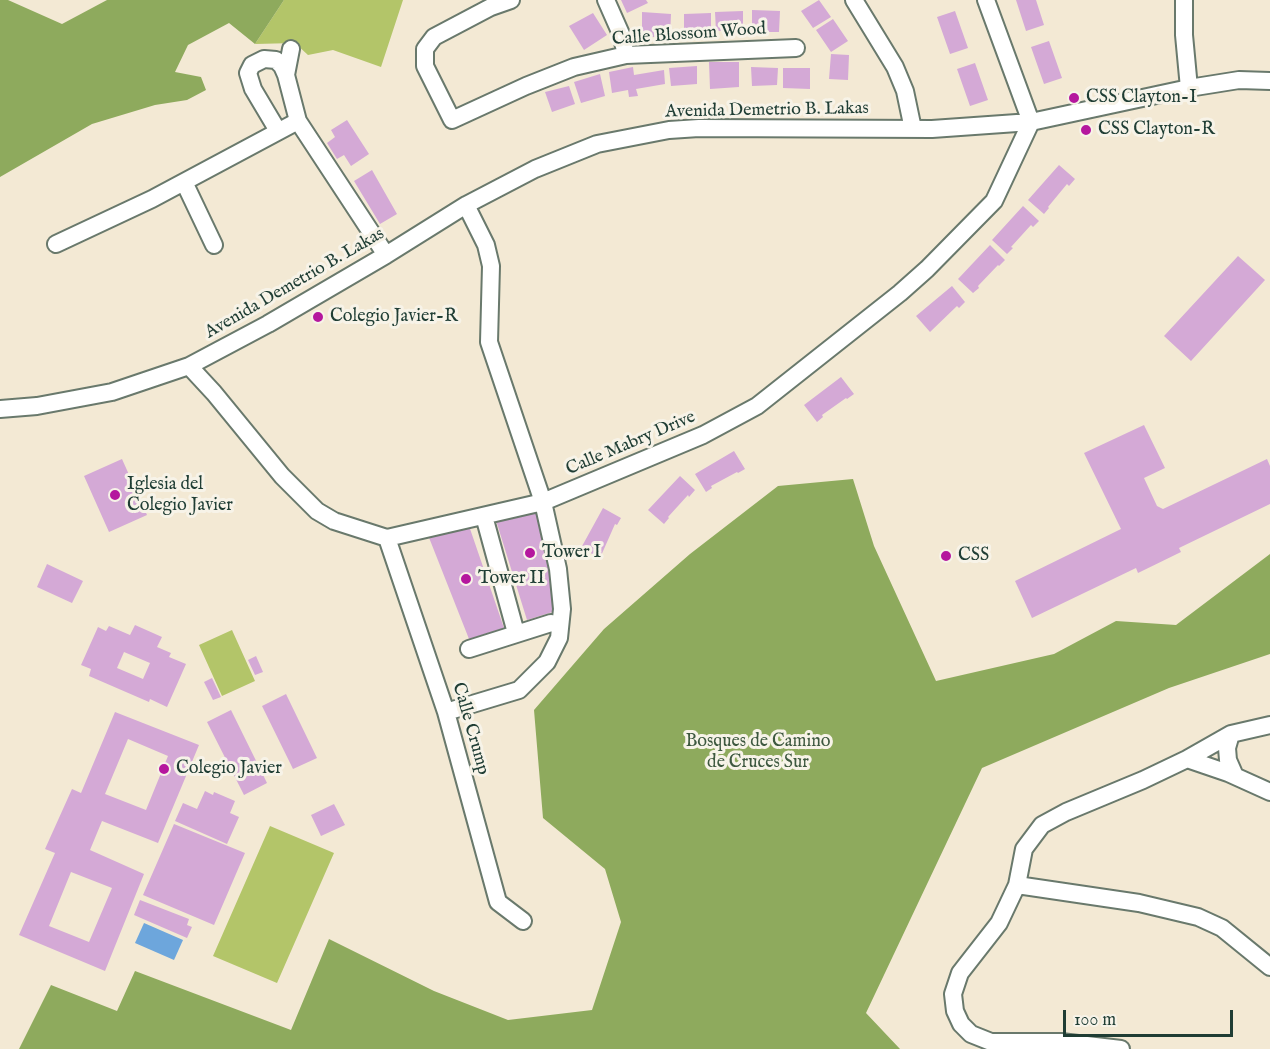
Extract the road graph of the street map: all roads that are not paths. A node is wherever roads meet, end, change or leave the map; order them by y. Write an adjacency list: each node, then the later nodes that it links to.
1 (511, 0): 8 (street, Calle Blossom Wood)
2 (606, 0): 8 (street)
3 (854, 0): 14 (street)
4 (987, 0): 13 (street)
5 (1184, 0): 11 (street)
6 (796, 48): 8 (street, Calle Blossom Wood)
7 (291, 49): 9 (street)
8 (626, 55)
9 (286, 75): 12 (street); 15 (street)
10 (1270, 81): 11 (street, Avenida Demetrio B. Lakas)
11 (1189, 88): 13 (street, Avenida Demetrio B. Lakas)
12 (298, 121): 15 (street); 20 (street)
13 (1032, 122): 14 (street, Avenida Demetrio B. Lakas); 23 (street, Calle Mabry Drive)
14 (913, 129): 17 (street, Avenida Demetrio B. Lakas)
15 (278, 131): 16 (street)
16 (184, 182): 18 (street); 19 (street)
17 (466, 205): 20 (street, Avenida Demetrio B. Lakas); 23 (street)
18 (56, 244)
19 (214, 245)
20 (386, 255): 21 (street, Avenida Demetrio B. Lakas)
21 (189, 366): 22 (street, Avenida Demetrio B. Lakas); 25 (street)
22 (0, 409)
23 (543, 502): 24 (street, Calle Mabry Drive); 29 (street)
24 (484, 516): 25 (street, Calle Mabry Drive); 27 (street)
25 (387, 538): 29 (street, Calle Crump)
26 (551, 623): 27 (street)
27 (516, 633): 28 (street)
28 (469, 649)
29 (446, 712): 36 (street, Calle Crump)
30 (1270, 725): 31 (street)
31 (1231, 734): 32 (street); 33 (street)
32 (1187, 759): 33 (street); 35 (street)
33 (1235, 776): 34 (street)
34 (1270, 792)
35 (1017, 885): 37 (street); 38 (street)
36 (523, 921)
37 (1270, 967)
38 (1121, 1049)

